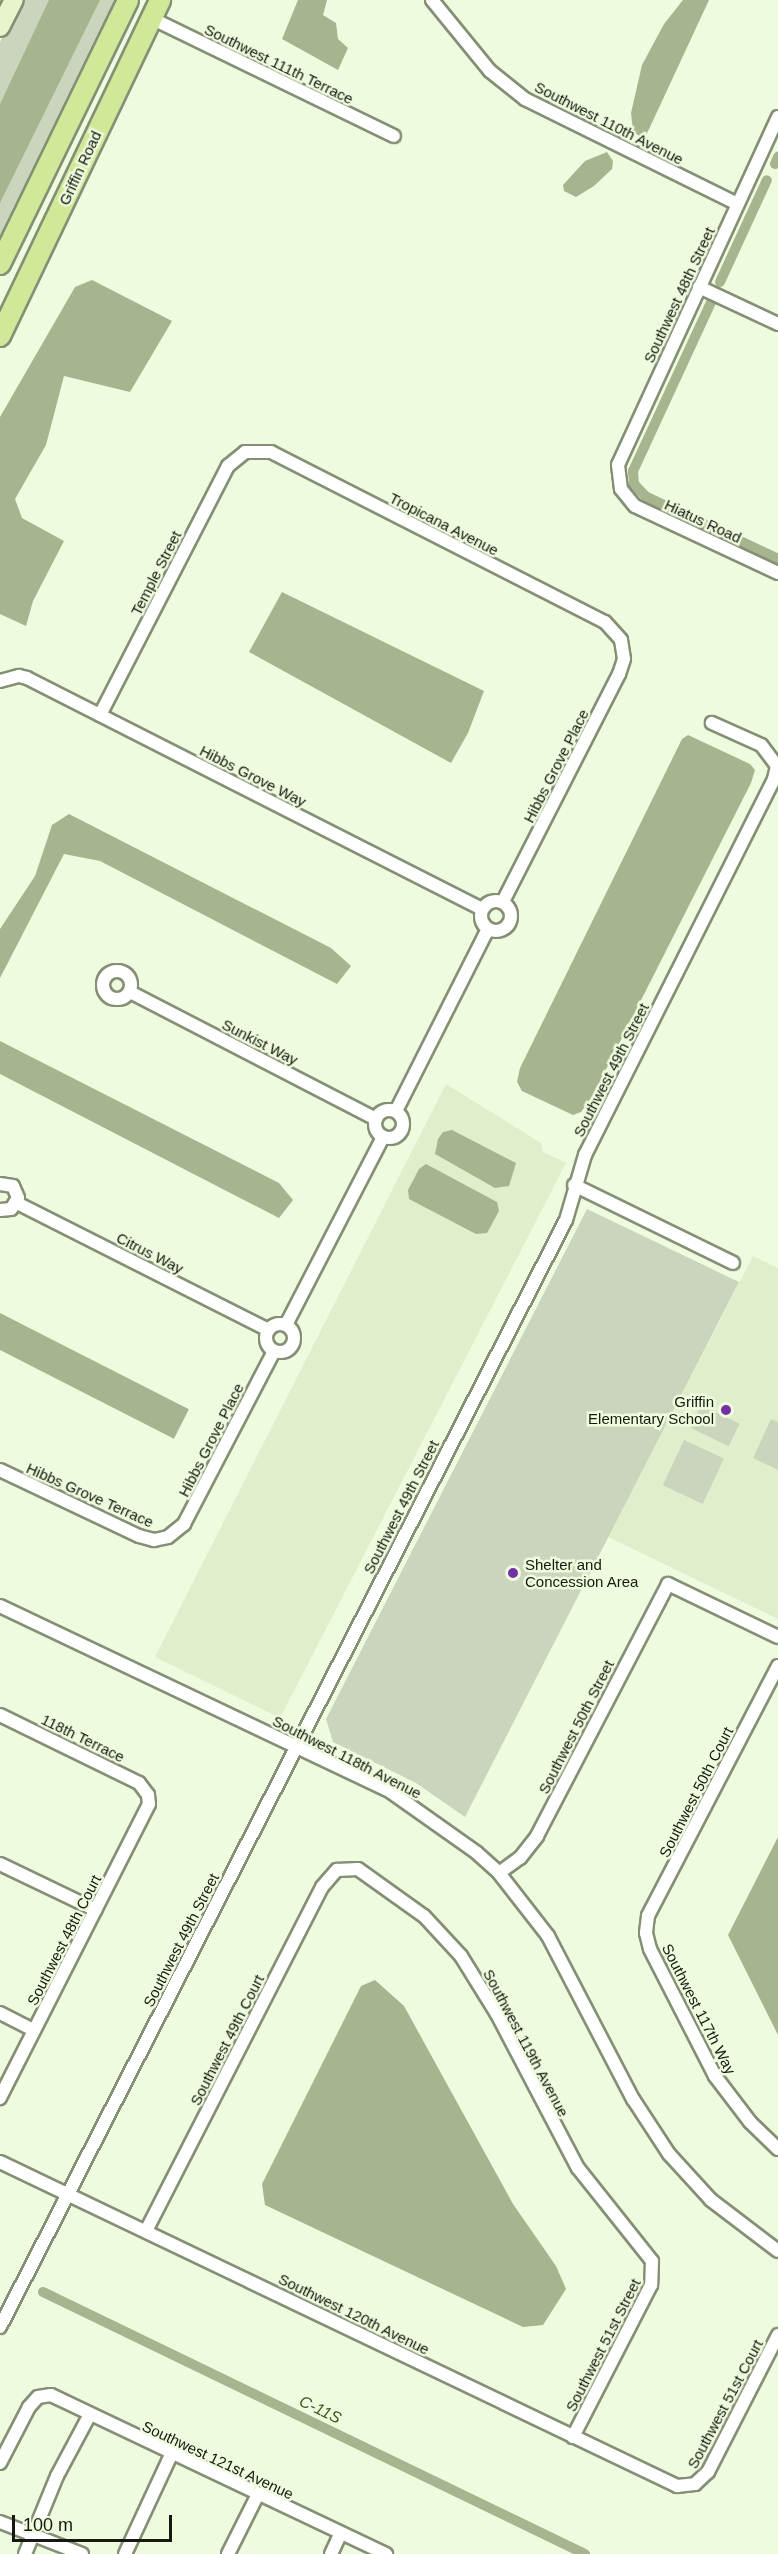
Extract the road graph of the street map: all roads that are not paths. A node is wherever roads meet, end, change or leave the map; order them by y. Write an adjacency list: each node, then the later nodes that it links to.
1 (14, 0): 5 (street)
2 (128, 0): 8 (main road, Griffin Road)
3 (432, 0): 10 (street, Southwest 110th Avenue)
4 (156, 9): 7 (street, Southwest 111th Terrace); 9 (main road, Griffin Road)
5 (0, 27)
6 (778, 117): 10 (street, Southwest 48th Street)
7 (394, 136)
8 (42, 177): 9 (main road); 11 (main road, Griffin Road)
9 (63, 204): 12 (main road, Griffin Road)
10 (737, 204): 14 (street, Southwest 48th Street)
11 (27, 209): 12 (main road); 13 (main road, Griffin Road)
12 (44, 243): 16 (main road, Griffin Road)
13 (0, 264)
14 (699, 287): 15 (street); 18 (street, Southwest 48th Street)
15 (778, 324)
16 (0, 336)
17 (246, 452): 20 (street, Tropicana Avenue); 22 (street, Temple Street)
18 (621, 489): 19 (street, Hiatus Road)
19 (778, 573)
20 (621, 640): 24 (street, Hibbs Grove Place)
21 (4, 679): 22 (street, Hibbs Grove Way)
22 (100, 715): 25 (street, Hibbs Grove Way)
23 (712, 723): 32 (street, Southwest 49th Street)
24 (503, 902): 25 (street); 26 (street)
25 (482, 909): 26 (street)
26 (488, 929): 28 (street)
27 (129, 992): 29 (street, Sunkist Way)
28 (396, 1111): 29 (street); 30 (street)
29 (376, 1119): 30 (street)
30 (383, 1137): 36 (street)
31 (0, 1184): 33 (street)
32 (574, 1185): 35 (street); 45 (street, Southwest 49th Street)
33 (17, 1203): 34 (street); 37 (street, Citrus Way)
34 (0, 1210)
35 (733, 1263)
36 (286, 1325): 37 (street); 38 (street)
37 (268, 1330): 38 (street)
38 (274, 1350): 40 (street, Hibbs Grove Place)
39 (0, 1470): 40 (street, Hibbs Grove Terrace)
40 (168, 1537)
41 (0, 1606): 45 (street, Southwest 118th Avenue)
42 (778, 1637): 49 (street, Southwest 50th Street)
43 (778, 1666): 51 (street, Southwest 50th Court)
44 (0, 1715): 46 (street, 118th Terrace)
45 (296, 1747): 49 (street, Southwest 118th Avenue); 57 (street, Southwest 49th Street)
46 (148, 1794): 50 (street, Southwest 48th Court)
47 (0, 1864): 50 (street)
48 (341, 1869): 58 (street, Southwest 49th Court); 60 (street, Southwest 119th Avenue)
49 (499, 1873): 59 (street, Southwest 118th Avenue)
50 (96, 1910): 53 (street, Southwest 48th Court)
51 (646, 1933): 55 (street, Southwest 117th Way)
52 (0, 2013): 53 (street)
53 (34, 2030): 54 (street, Southwest 48th Court)
54 (0, 2098)
55 (778, 2149)
56 (0, 2162): 57 (street, Southwest 120th Avenue)
57 (68, 2194): 58 (street, Southwest 120th Avenue); 61 (street, Southwest 49th Street)
58 (146, 2231): 64 (street, Southwest 120th Avenue)
59 (778, 2251)
60 (654, 2267): 64 (street, Southwest 51st Street)
61 (0, 2327)
62 (778, 2335): 67 (street, Southwest 51st Court)
63 (89, 2415): 65 (street, Southwest 121st Avenue); 66 (street, Southwest 121st Avenue); 71 (street)
64 (573, 2437): 67 (street, Southwest 120th Avenue)
65 (171, 2456): 68 (street, Southwest 121st Avenue); 74 (street)
66 (0, 2463)
67 (695, 2484)
68 (258, 2494): 70 (street, Southwest 121st Avenue); 75 (street)
69 (0, 2522): 71 (street)
70 (341, 2533): 76 (street); 77 (street, Southwest 121st Avenue)
71 (32, 2536): 72 (street); 73 (street)
72 (25, 2554)
73 (82, 2554)
74 (125, 2554)
75 (228, 2554)
76 (331, 2554)
77 (386, 2554)

